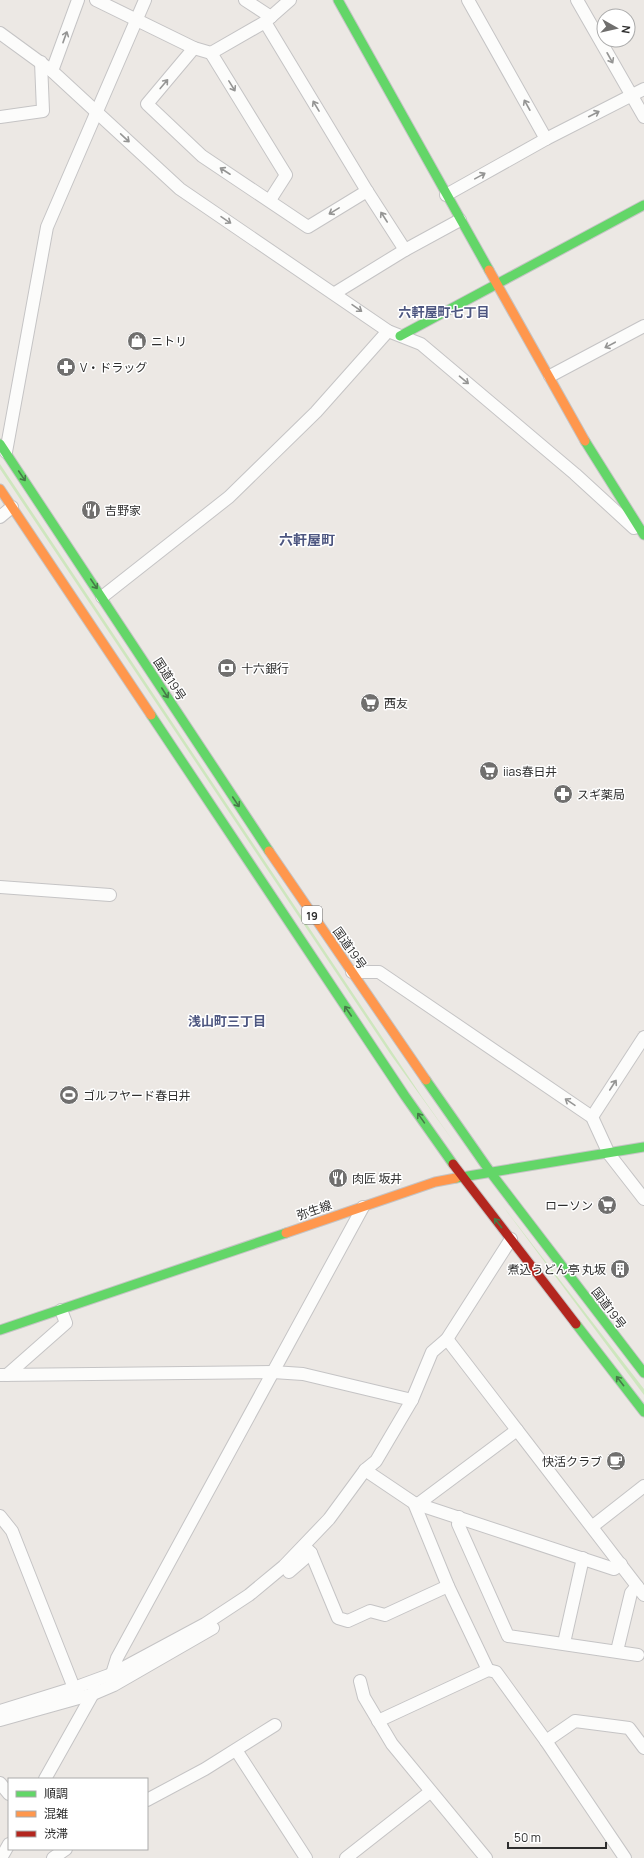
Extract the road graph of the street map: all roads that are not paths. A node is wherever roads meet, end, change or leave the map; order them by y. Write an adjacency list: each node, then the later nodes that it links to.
1 (96, 0): 9 (street)
2 (146, 0): 9 (street)
3 (245, 0): 10 (street)
4 (290, 0): 10 (street)
5 (338, 0): 23 (main road)
6 (468, 0): 21 (street, one-way to 6)
7 (578, 0): 17 (street, one-way to 17)
8 (74, 1): 15 (street, one-way to 8)
9 (137, 19): 12 (street); 18 (street)
10 (268, 20): 13 (street); 22 (street, one-way to 10)
11 (0, 33): 14 (street)
12 (194, 48): 13 (street); 24 (street, one-way to 12)
13 (211, 53): 24 (street, one-way to 24)
14 (41, 62): 15 (street); 19 (street)
15 (52, 71): 18 (street)
16 (644, 89): 17 (street)
17 (631, 96): 20 (street); 21 (street, one-way to 17)
18 (97, 112): 29 (street, one-way to 29); 34 (street)
19 (0, 117)
20 (644, 117)
21 (546, 139): 23 (street, one-way to 21)
22 (367, 191): 24 (street, one-way to 24); 27 (street, one-way to 22)
23 (446, 195): 26 (main road)
24 (270, 200)
25 (644, 205): 28 (main road)
26 (460, 220): 27 (street); 28 (main road)
27 (405, 250): 29 (street)
28 (497, 285): 32 (main road); 33 (main road)
29 (335, 293): 31 (street, one-way to 31)
30 (644, 326): 33 (street, one-way to 33)
31 (388, 331): 32 (street); 39 (street)
32 (400, 336): 38 (street, one-way to 38)
33 (550, 376): 38 (main road)
34 (3, 448): 39 (main road, 国道19号 / 19, one-way to 39)
35 (0, 489): 36 (main road, 19)
36 (12, 507): 37 (street); 48 (main road, 19, one-way to 36)
37 (0, 517)
38 (644, 536)
39 (102, 597): 42 (main road, 国道19号 / 19, one-way to 42)
40 (0, 887): 41 (street)
41 (110, 895)
42 (352, 972): 44 (street, one-way to 42); 47 (main road, 国道19号 / 19)
43 (644, 1038): 44 (street, one-way to 43)
44 (592, 1117): 46 (street)
45 (644, 1147): 46 (main road, 弥生線)
46 (610, 1154): 47 (main road, 弥生線); 49 (street)
47 (491, 1173): 48 (main road, 弥生線); 56 (main road, 国道19号 / 19)
48 (463, 1178): 50 (main road, 弥生線); 51 (main road, 19, one-way to 48)
49 (644, 1199)
50 (363, 1207): 52 (main road, 弥生線); 55 (street)
51 (511, 1239): 54 (street); 59 (main road, 19, one-way to 51)
52 (61, 1310): 53 (main road, 弥生線); 57 (street)
53 (0, 1330)
54 (448, 1339): 58 (street); 60 (street)
55 (273, 1372): 57 (street); 58 (street); 76 (street)
56 (644, 1374)
57 (4, 1375)
58 (412, 1400): 61 (street)
59 (644, 1412)
60 (516, 1430): 63 (street); 66 (street)
61 (364, 1470): 63 (street); 67 (street)
62 (644, 1486): 66 (street)
63 (416, 1504): 65 (street); 70 (street)
64 (0, 1516): 78 (street)
65 (459, 1517): 68 (street); 72 (street)
66 (593, 1526): 69 (street)
67 (307, 1550): 70 (street); 76 (street); 79 (street)
68 (583, 1558): 69 (street); 72 (street)
69 (621, 1564): 71 (street)
70 (448, 1586): 75 (street)
71 (641, 1590): 73 (street)
72 (564, 1643): 73 (street)
73 (617, 1651): 74 (street)
74 (638, 1655)
75 (488, 1670): 82 (street); 84 (street)
76 (107, 1676): 78 (street); 79 (street)
77 (360, 1681): 82 (street)
78 (74, 1688): 80 (street)
79 (93, 1694): 81 (street); 87 (street)
80 (0, 1711)
81 (0, 1720)
82 (378, 1722): 89 (street)
83 (275, 1725): 86 (street)
84 (546, 1741): 85 (street); 99 (street)
85 (644, 1748)
86 (236, 1750): 91 (street); 96 (street)
87 (46, 1778)
88 (0, 1782): 90 (street)
89 (430, 1792): 97 (street); 98 (street)
90 (8, 1793)
91 (148, 1799)
92 (8, 1846): 94 (street)
93 (65, 1850): 95 (street)
94 (1, 1858)
95 (53, 1858)
96 (306, 1858)
97 (346, 1858)
98 (486, 1858)
99 (625, 1858)

